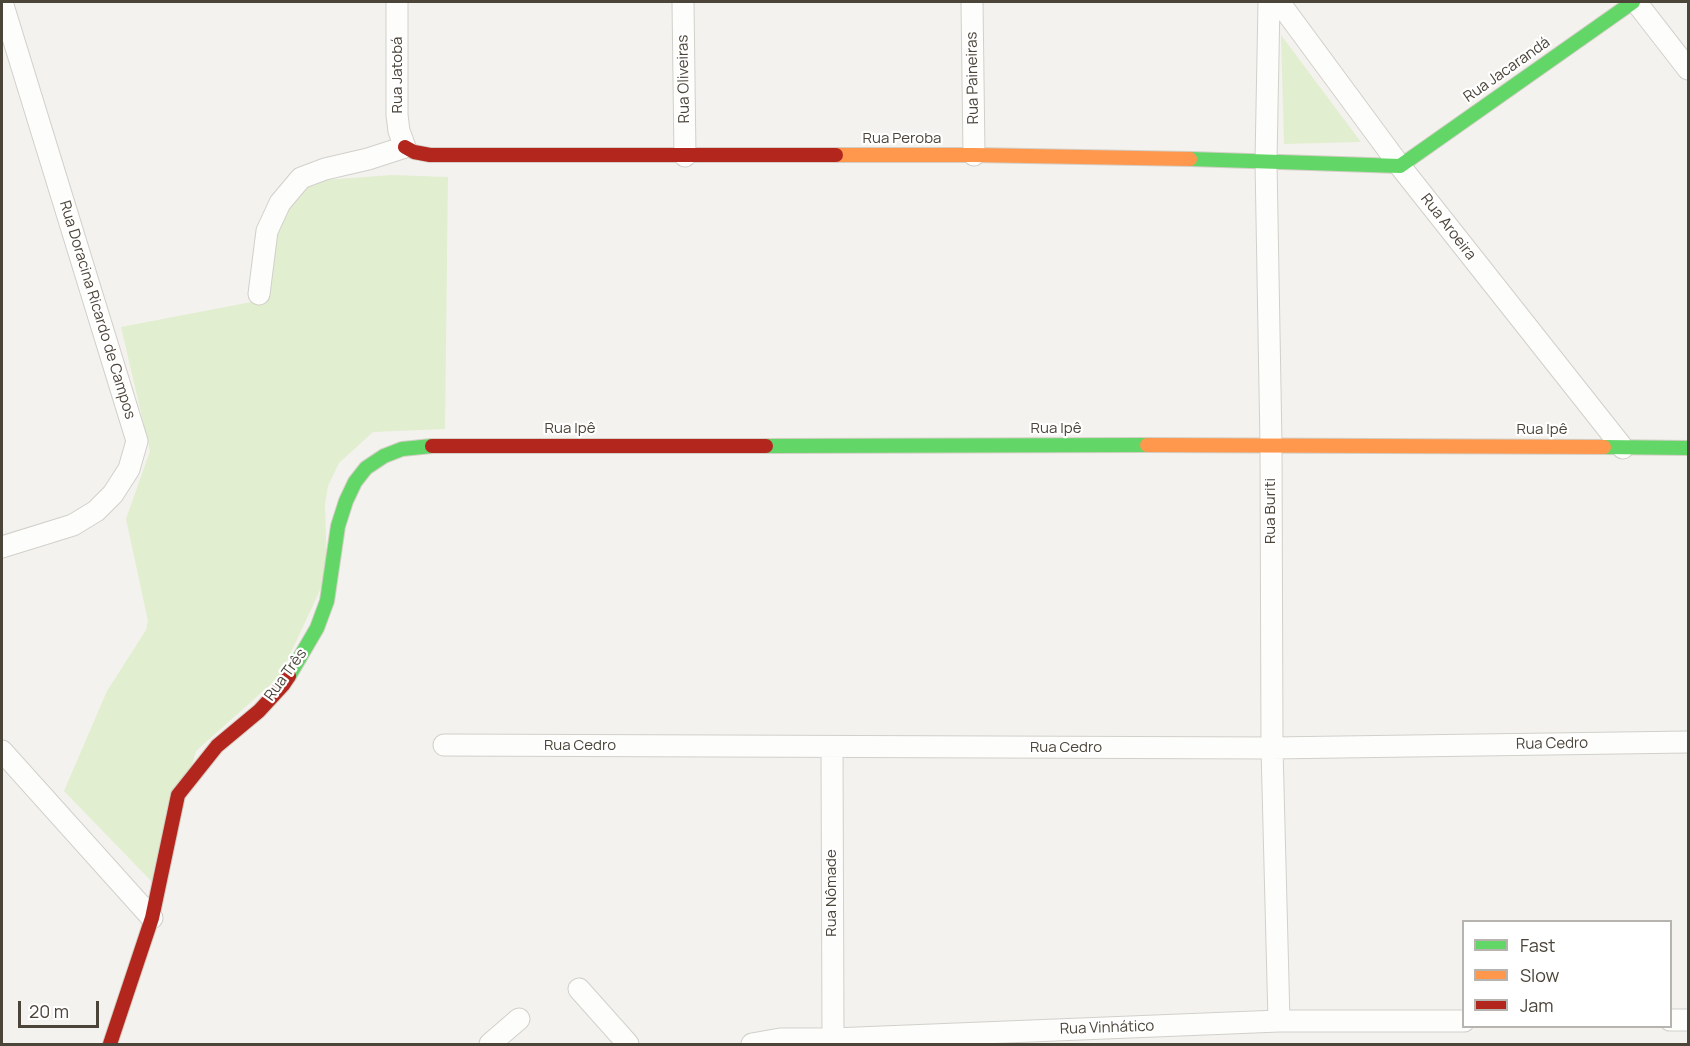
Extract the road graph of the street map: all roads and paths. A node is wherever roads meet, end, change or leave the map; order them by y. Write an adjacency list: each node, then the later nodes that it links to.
1 (2, 2): 19 (street, Rua Doracina Ricardo de Campos)
2 (397, 2): 9 (street, Rua Jatobá)
3 (683, 2): 11 (street, Rua Oliveiras)
4 (972, 2): 10 (street, Rua Paineiras)
5 (1269, 2): 12 (street, Rua Buriti)
6 (1279, 2): 13 (street, Rua Aroeira)
7 (1634, 2): 8 (street); 13 (street, Rua Jacarandá)
8 (1689, 69)
9 (405, 147): 11 (street, Rua Peroba); 14 (street)
10 (974, 155): 11 (street, Rua Peroba); 12 (street, Rua Peroba)
11 (685, 156)
12 (1266, 161): 13 (street, Rua Peroba); 15 (street, Rua Buriti)
13 (1400, 166): 17 (street, Rua Aroeira)
14 (259, 294)
15 (1271, 445): 16 (street, Rua Ipê); 17 (street, Rua Ipê); 23 (street, Rua Buriti)
16 (423, 446): 25 (street, Rua Três)
17 (1623, 448): 18 (street, Rua Ipê)
18 (1689, 448)
19 (2, 547)
20 (1689, 742): 23 (street, Rua Cedro)
21 (444, 745): 22 (street, Rua Cedro)
22 (832, 747): 23 (street, Rua Cedro); 32 (street, Rua Nômade)
23 (1272, 748): 30 (street, Rua Buriti)
24 (2, 751): 25 (street)
25 (152, 918): 33 (street, Rua Três)
26 (579, 989): 35 (street)
27 (519, 1019): 34 (street)
28 (1672, 1020): 29 (street)
29 (1689, 1020)
30 (1279, 1021): 31 (street, Rua Vinhático); 32 (street, Rua Vinhático)
31 (1462, 1021)
32 (833, 1039): 36 (street, Rua Vinhático)
33 (110, 1044)
34 (490, 1044)
35 (628, 1044)
36 (752, 1044)

